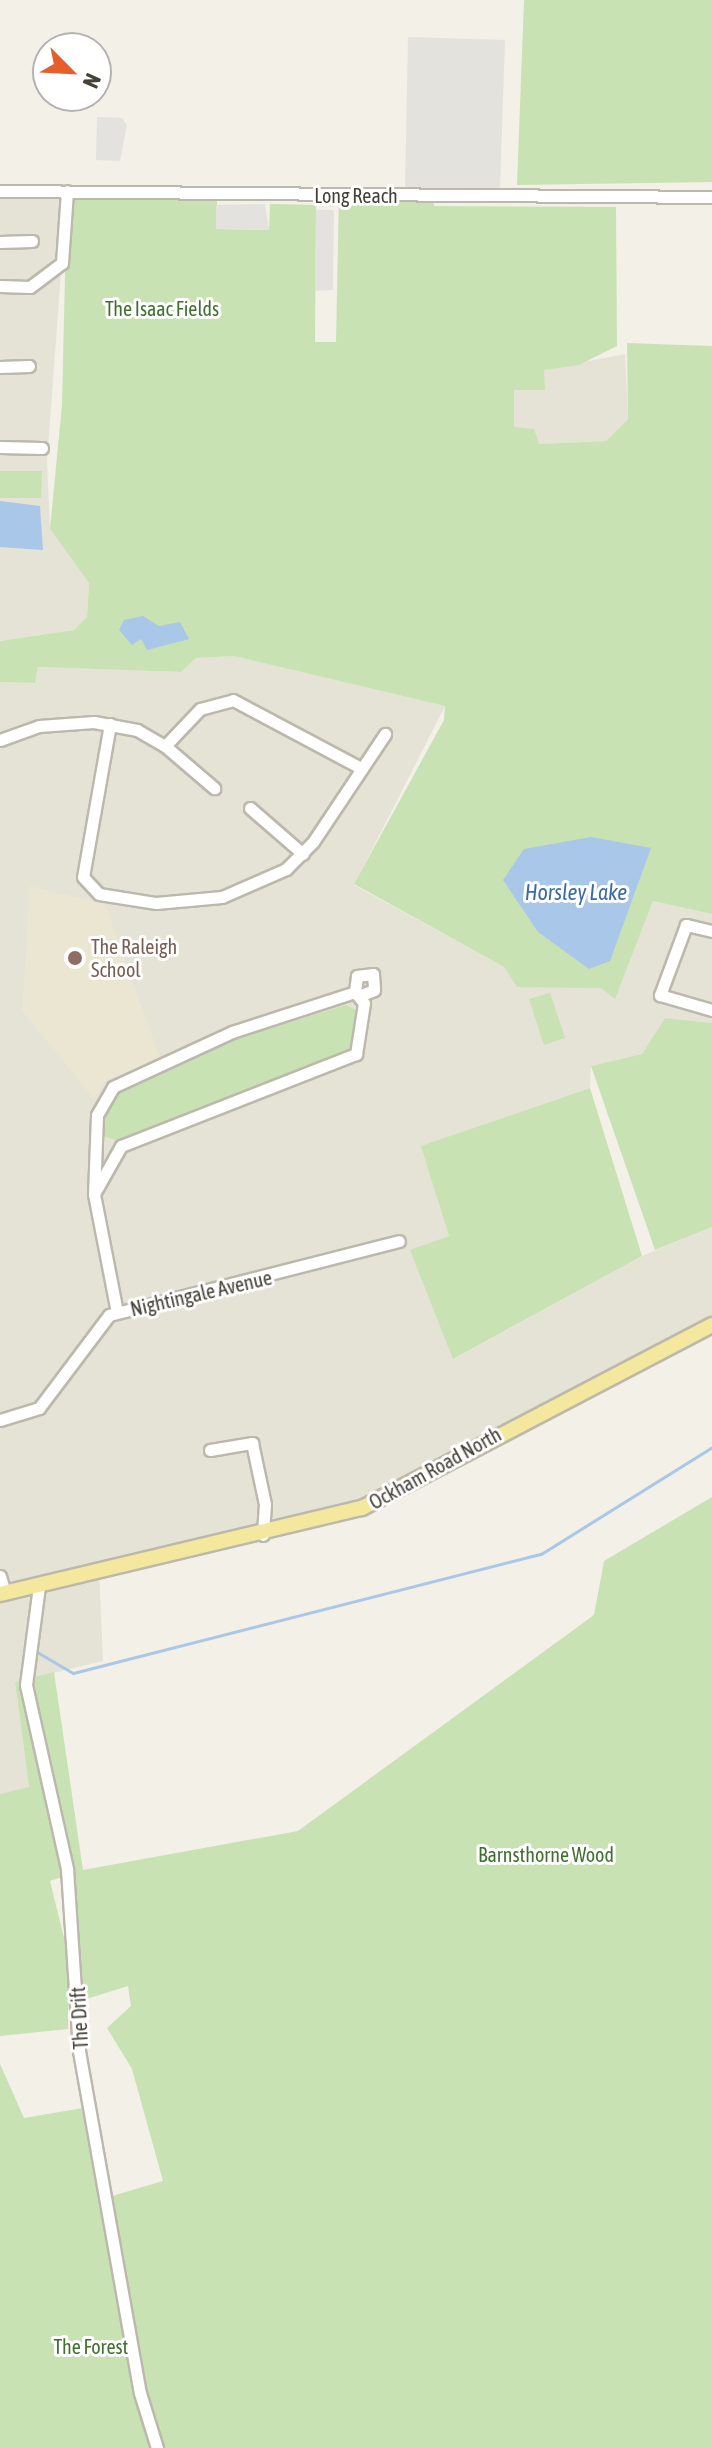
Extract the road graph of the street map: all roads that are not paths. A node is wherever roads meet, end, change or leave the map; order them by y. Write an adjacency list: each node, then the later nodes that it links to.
1 (0, 191): 2 (street, Long Reach)
2 (67, 191): 3 (street, Long Reach); 6 (street)
3 (712, 197)
4 (32, 241): 5 (street)
5 (0, 242)
6 (0, 286)
7 (29, 366): 8 (street)
8 (0, 367)
9 (0, 447): 10 (street)
10 (42, 448)
11 (110, 724): 13 (street); 14 (street); 18 (street)
12 (385, 734): 15 (street)
13 (0, 740)
14 (165, 746): 15 (street); 16 (street)
15 (361, 768): 18 (street)
16 (214, 788)
17 (250, 808): 18 (street)
18 (303, 854)
19 (712, 931): 20 (street)
20 (712, 1010)
21 (96, 1136): 22 (street); 22 (street); 23 (street)
22 (121, 1146): 23 (street)
23 (94, 1194): 25 (street)
24 (399, 1241): 25 (street, Nightingale Avenue)
25 (117, 1312): 27 (street, Nightingale Avenue)
26 (712, 1325): 29 (main road, Ockham Road North)
27 (0, 1420)
28 (210, 1450): 29 (street)
29 (263, 1535): 31 (main road, Ockham Road North)
30 (0, 1576): 32 (street)
31 (39, 1586): 32 (main road, Ockham Road North); 33 (street, The Drift)
32 (3, 1593)
33 (157, 2448)

